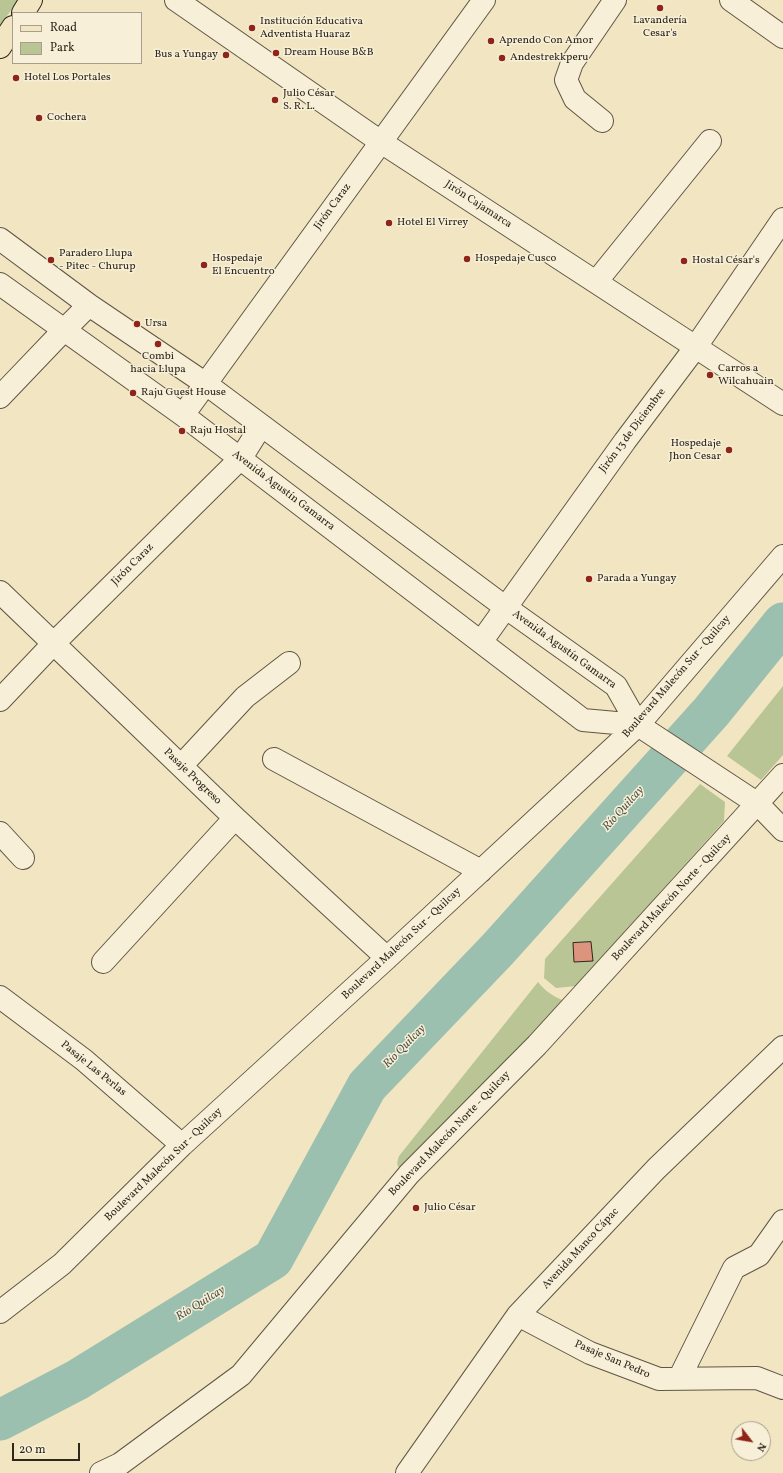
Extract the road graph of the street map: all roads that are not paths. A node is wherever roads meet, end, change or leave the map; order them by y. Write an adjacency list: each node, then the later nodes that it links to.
1 (31, 0): 6 (main road)
2 (176, 0): 12 (street, Jirón Cajamarca)
3 (484, 0): 12 (street, Jirón Caraz)
4 (615, 0): 10 (street)
5 (731, 0): 8 (street)
6 (23, 12)
7 (12, 29): 9 (main road)
8 (783, 37)
9 (0, 47)
10 (602, 121)
11 (710, 141): 15 (street)
12 (381, 142): 15 (street, Jirón Cajamarca); 20 (street, Jirón Caraz)
13 (783, 219): 19 (street, Jirón 13 de Diciembre)
14 (0, 239): 17 (street, Avenida Agustín Gamarra)
15 (596, 282): 19 (street, Jirón Cajamarca)
16 (0, 284): 18 (street, Avenida Agustín Gamarra)
17 (89, 305): 18 (street); 20 (street, Avenida Agustín Gamarra)
18 (64, 330): 21 (street); 23 (street, Avenida Agustín Gamarra)
19 (695, 348): 22 (street, Jirón Cajamarca); 28 (street, Jirón 13 de Diciembre)
20 (206, 384): 23 (street, Jirón Caraz); 24 (street, Avenida Agustín Gamarra)
21 (0, 397)
22 (783, 404)
23 (184, 415): 25 (street, Avenida Agustín Gamarra)
24 (261, 426): 25 (street, Jirón Caraz); 28 (street, Avenida Agustín Gamarra)
25 (241, 458): 29 (street, Avenida Agustín Gamarra); 30 (street, Jirón Caraz)
26 (783, 556): 33 (street, Boulevard Malecón Sur - Quilcay)
27 (0, 592): 30 (street, Pasaje Progreso)
28 (505, 607): 29 (street, Jirón 13 de Diciembre); 33 (street, Avenida Agustín Gamarra)
29 (481, 642): 33 (street, Avenida Agustín Gamarra)
30 (53, 644): 32 (street, Jirón Caraz); 35 (street, Pasaje Progreso)
31 (288, 663): 35 (street)
32 (0, 700)
33 (647, 730): 37 (street); 42 (street, Boulevard Malecón Sur - Quilcay)
34 (274, 759): 42 (street)
35 (181, 766): 38 (street, Pasaje Progreso)
36 (783, 775): 37 (street, Boulevard Malecón Norte - Quilcay)
37 (758, 804): 39 (street); 53 (street, Boulevard Malecón Norte - Quilcay)
38 (235, 818): 43 (street, Pasaje Progreso); 44 (street)
39 (783, 830)
40 (0, 833): 41 (street)
41 (23, 858)
42 (482, 871): 43 (street, Boulevard Malecón Sur - Quilcay)
43 (387, 958): 47 (street, Boulevard Malecón Sur - Quilcay)
44 (102, 962)
45 (0, 997): 47 (street, Pasaje Las Perlas)
46 (783, 1047): 50 (street, Avenida Manco Cápac)
47 (182, 1145): 49 (street, Boulevard Malecón Sur - Quilcay)
48 (783, 1221): 51 (street)
49 (0, 1312)
50 (518, 1315): 51 (street, Pasaje San Pedro); 54 (street, Avenida Manco Cápac)
51 (679, 1379): 52 (street, Pasaje San Pedro)
52 (783, 1388)
53 (117, 1470)
54 (407, 1473)

